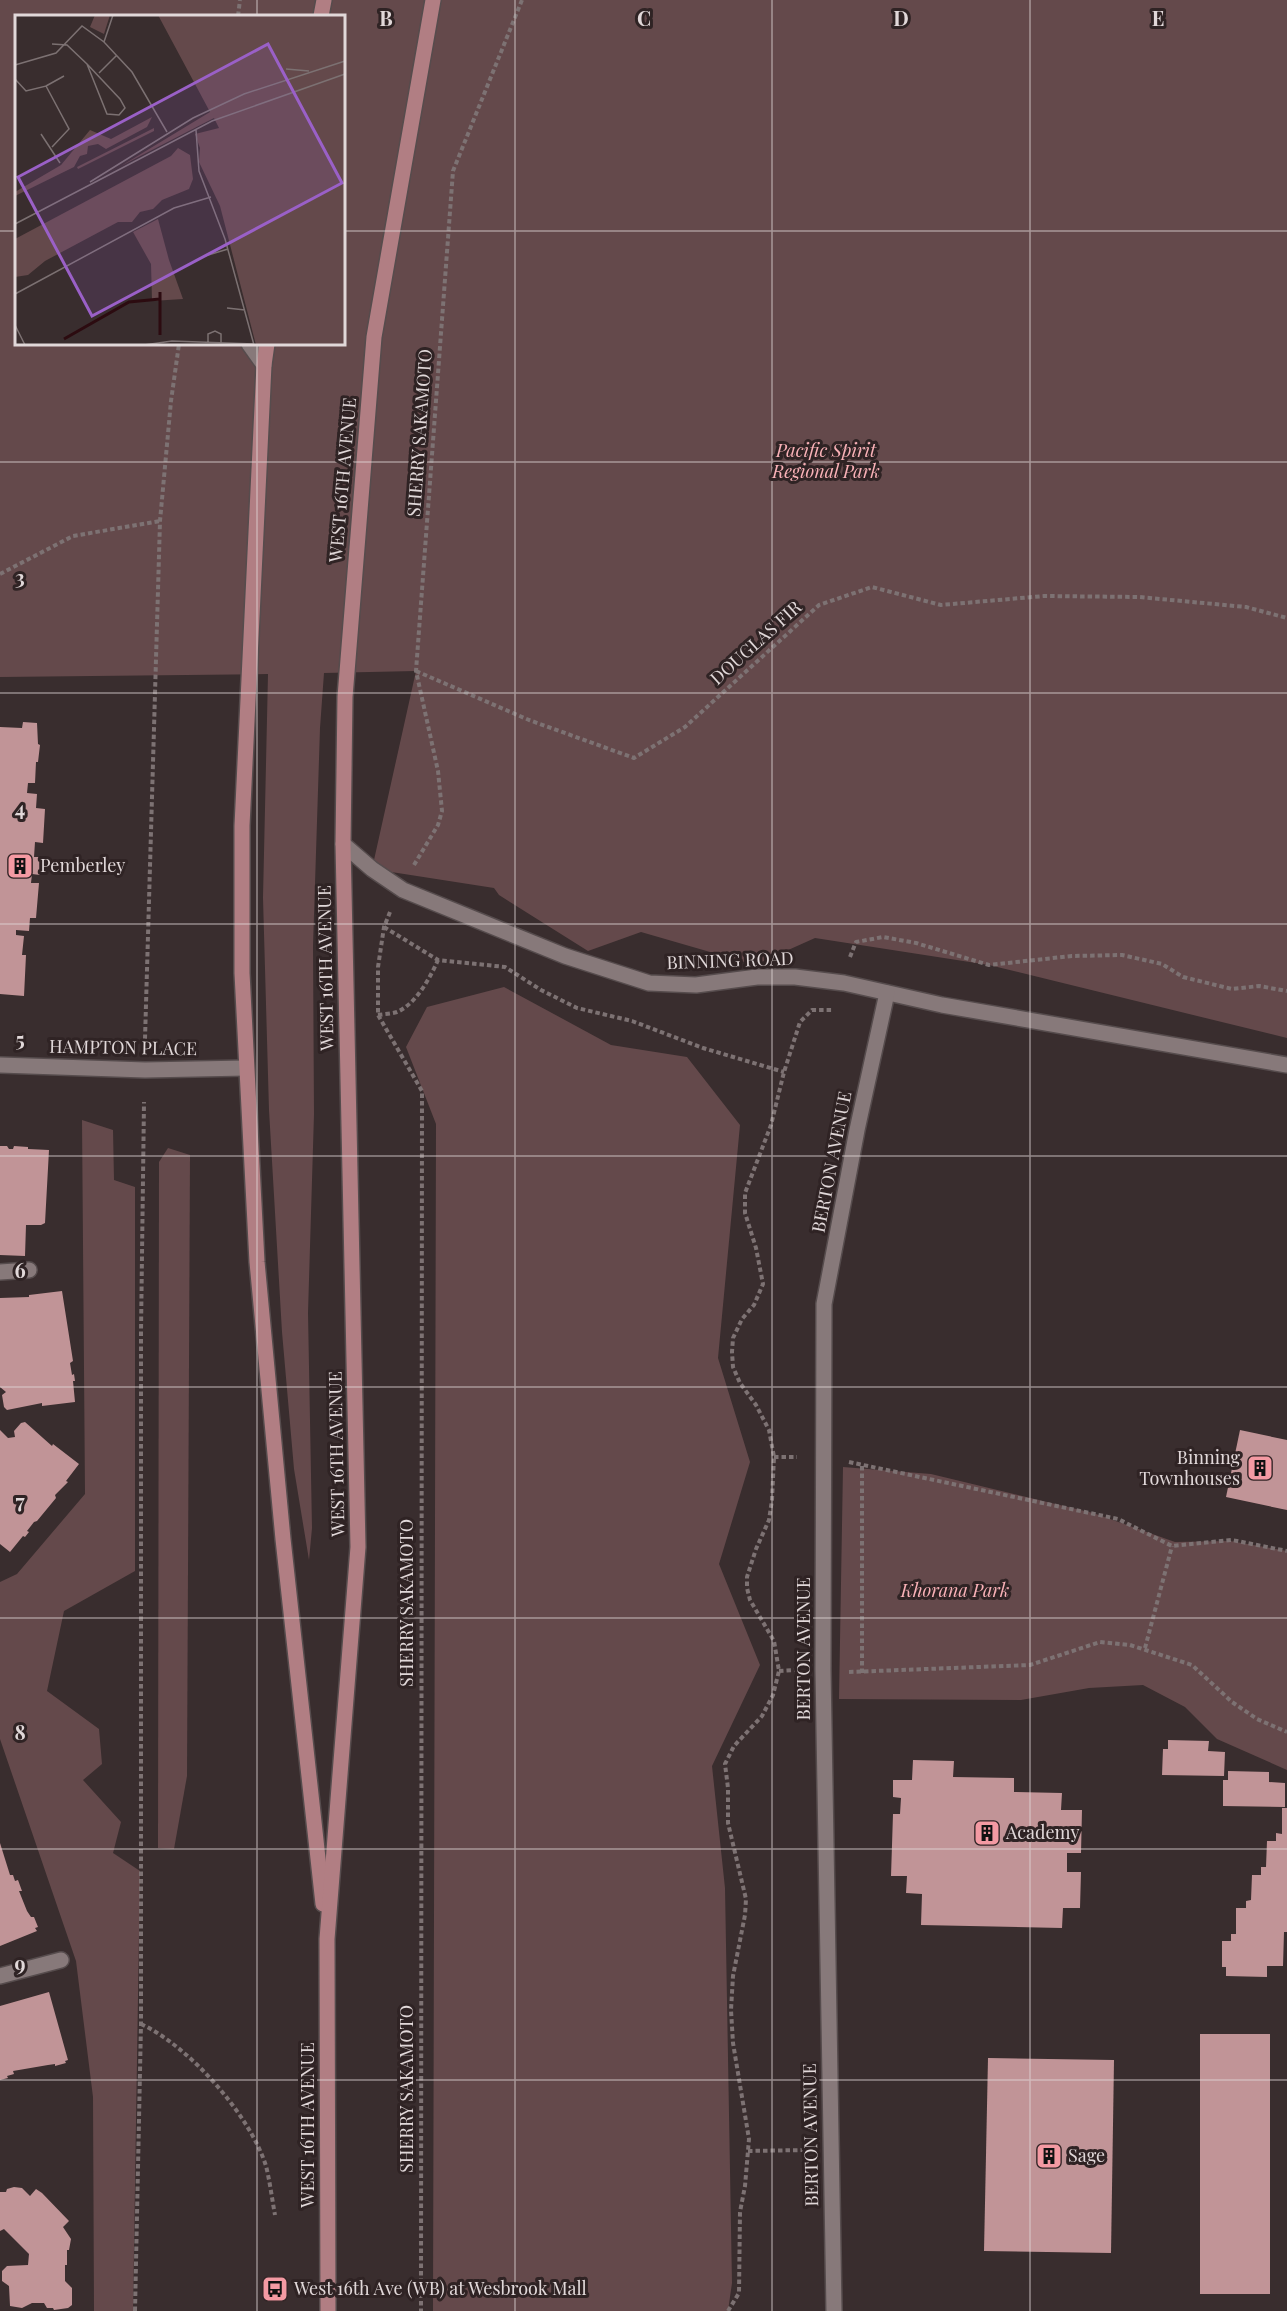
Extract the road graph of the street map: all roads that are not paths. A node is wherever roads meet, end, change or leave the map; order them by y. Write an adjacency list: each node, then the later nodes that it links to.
1 (324, 0): 3 (main road)
2 (433, 0): 7 (main road, WEST 16TH AVENUE)
3 (321, 15)
4 (250, 345): 6 (street)
5 (267, 345): 6 (main road, WEST 16TH AVENUE)
6 (264, 365): 11 (main road, WEST 16TH AVENUE)
7 (343, 844): 8 (street, BINNING ROAD); 14 (main road, WEST 16TH AVENUE)
8 (887, 993): 10 (street, BINNING ROAD); 18 (street, BERTON AVENUE)
9 (0, 1065): 11 (street, HAMPTON PLACE)
10 (1287, 1065)
11 (246, 1068): 14 (main road, WEST 16TH AVENUE)
12 (29, 1270): 13 (street)
13 (0, 1272)
14 (327, 1939): 17 (main road, WEST 16TH AVENUE)
15 (61, 1960): 16 (street)
16 (0, 1976)
17 (328, 2311)
18 (834, 2311)

